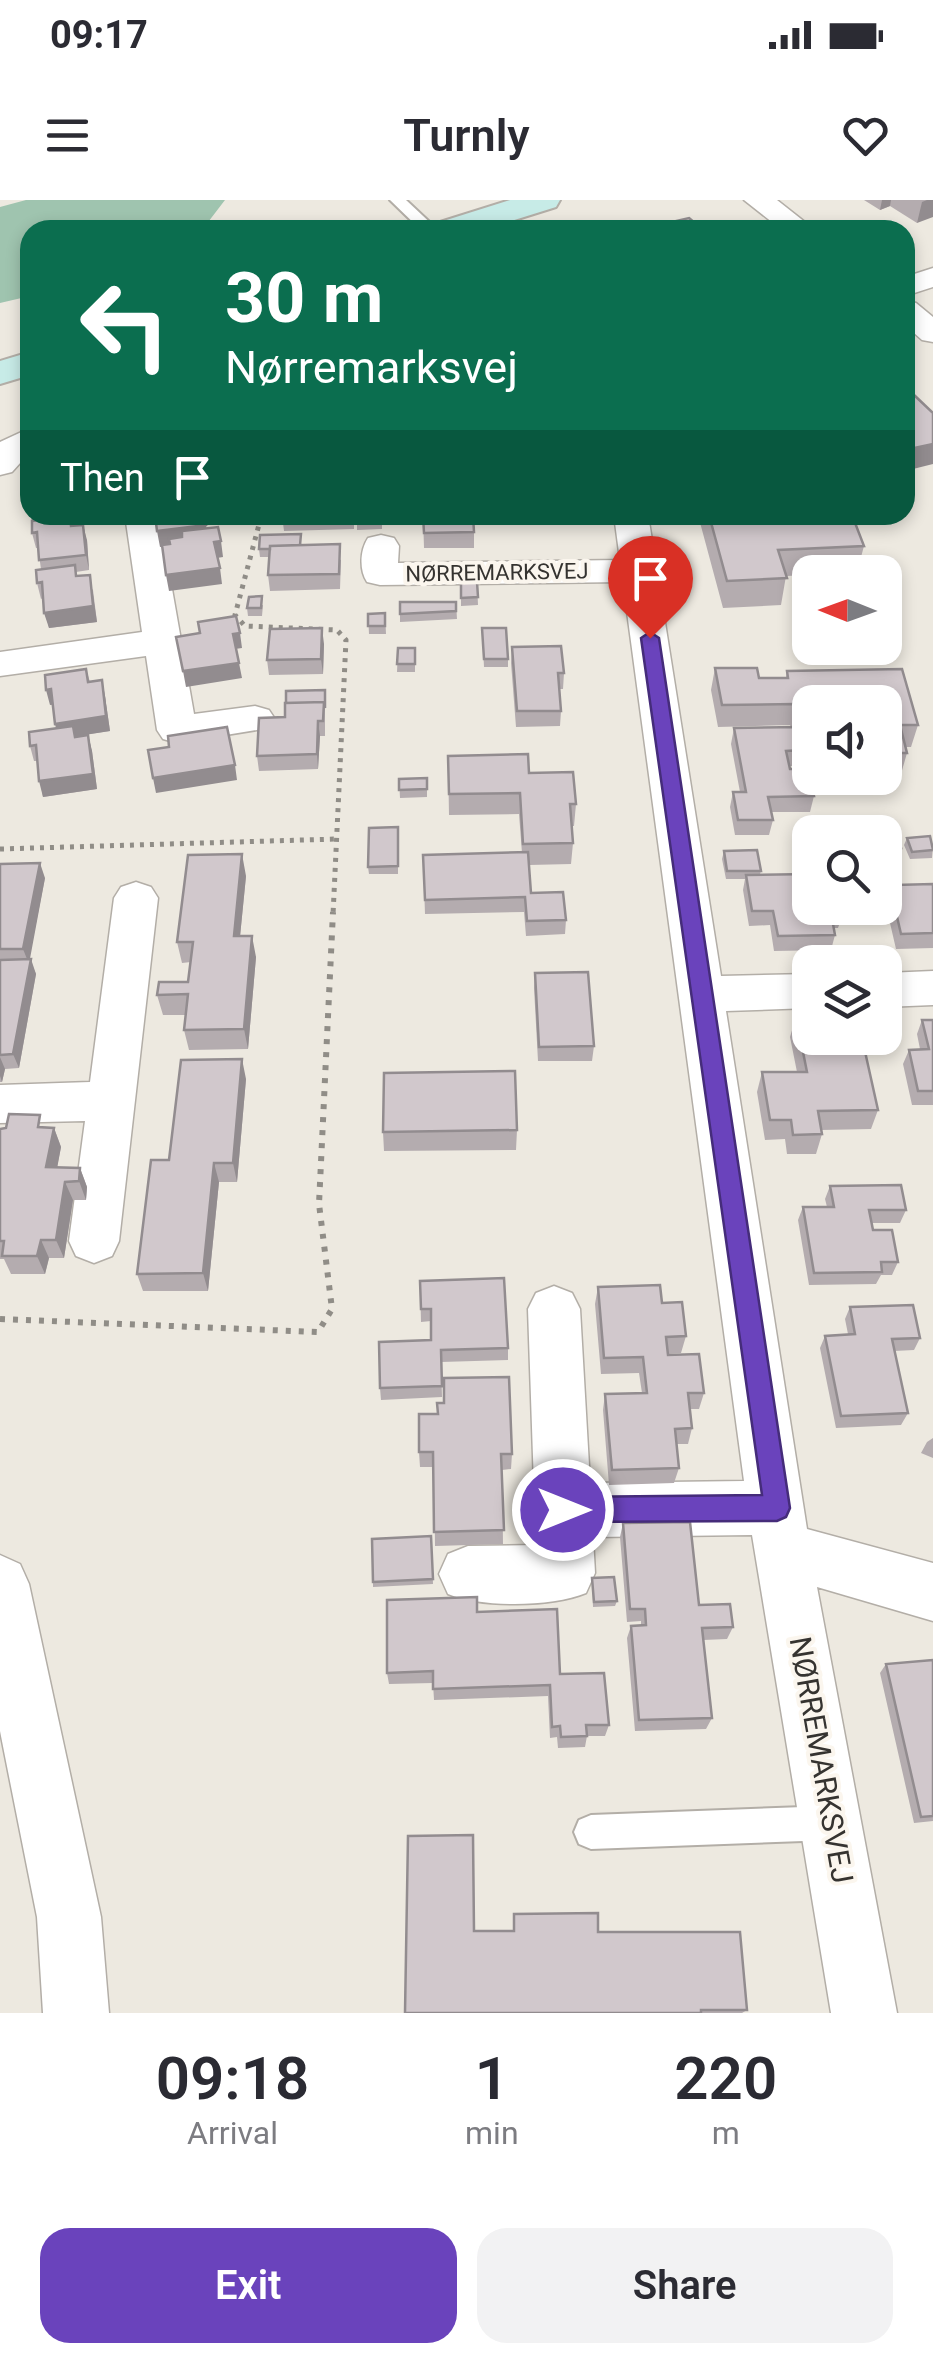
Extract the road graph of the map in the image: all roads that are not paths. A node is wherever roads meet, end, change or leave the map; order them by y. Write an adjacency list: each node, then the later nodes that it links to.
1 (397, 200): 4 (lane)
2 (544, 200): 5 (street)
3 (758, 200): 6 (street)
4 (419, 220)
5 (481, 220)
6 (782, 220)
7 (20, 444): 8 (street)
8 (0, 465)
9 (144, 525): 13 (street)
10 (633, 525): 12 (street, NØRREMARKSVEJ)
11 (381, 546): 12 (street, NØRREMARKSVEJ)
12 (640, 571): 20 (street, NØRREMARKSVEJ)
13 (162, 642): 14 (street); 15 (street)
14 (0, 664)
15 (254, 719)
16 (136, 898): 21 (street)
17 (933, 988): 18 (street)
18 (902, 989)
19 (792, 992): 20 (street)
20 (704, 994): 26 (street, NØRREMARKSVEJ)
21 (111, 1101): 22 (street); 23 (street)
22 (0, 1104)
23 (94, 1240)
24 (554, 1310): 25 (street)
25 (563, 1510): 26 (street); 27 (street)
26 (780, 1532): 29 (street); 30 (street, NØRREMARKSVEJ)
27 (468, 1574)
28 (0, 1584): 32 (street)
29 (933, 1592)
30 (834, 1823): 31 (lane); 33 (street, NØRREMARKSVEJ)
31 (591, 1832)
32 (76, 2013)
33 (864, 2013)

